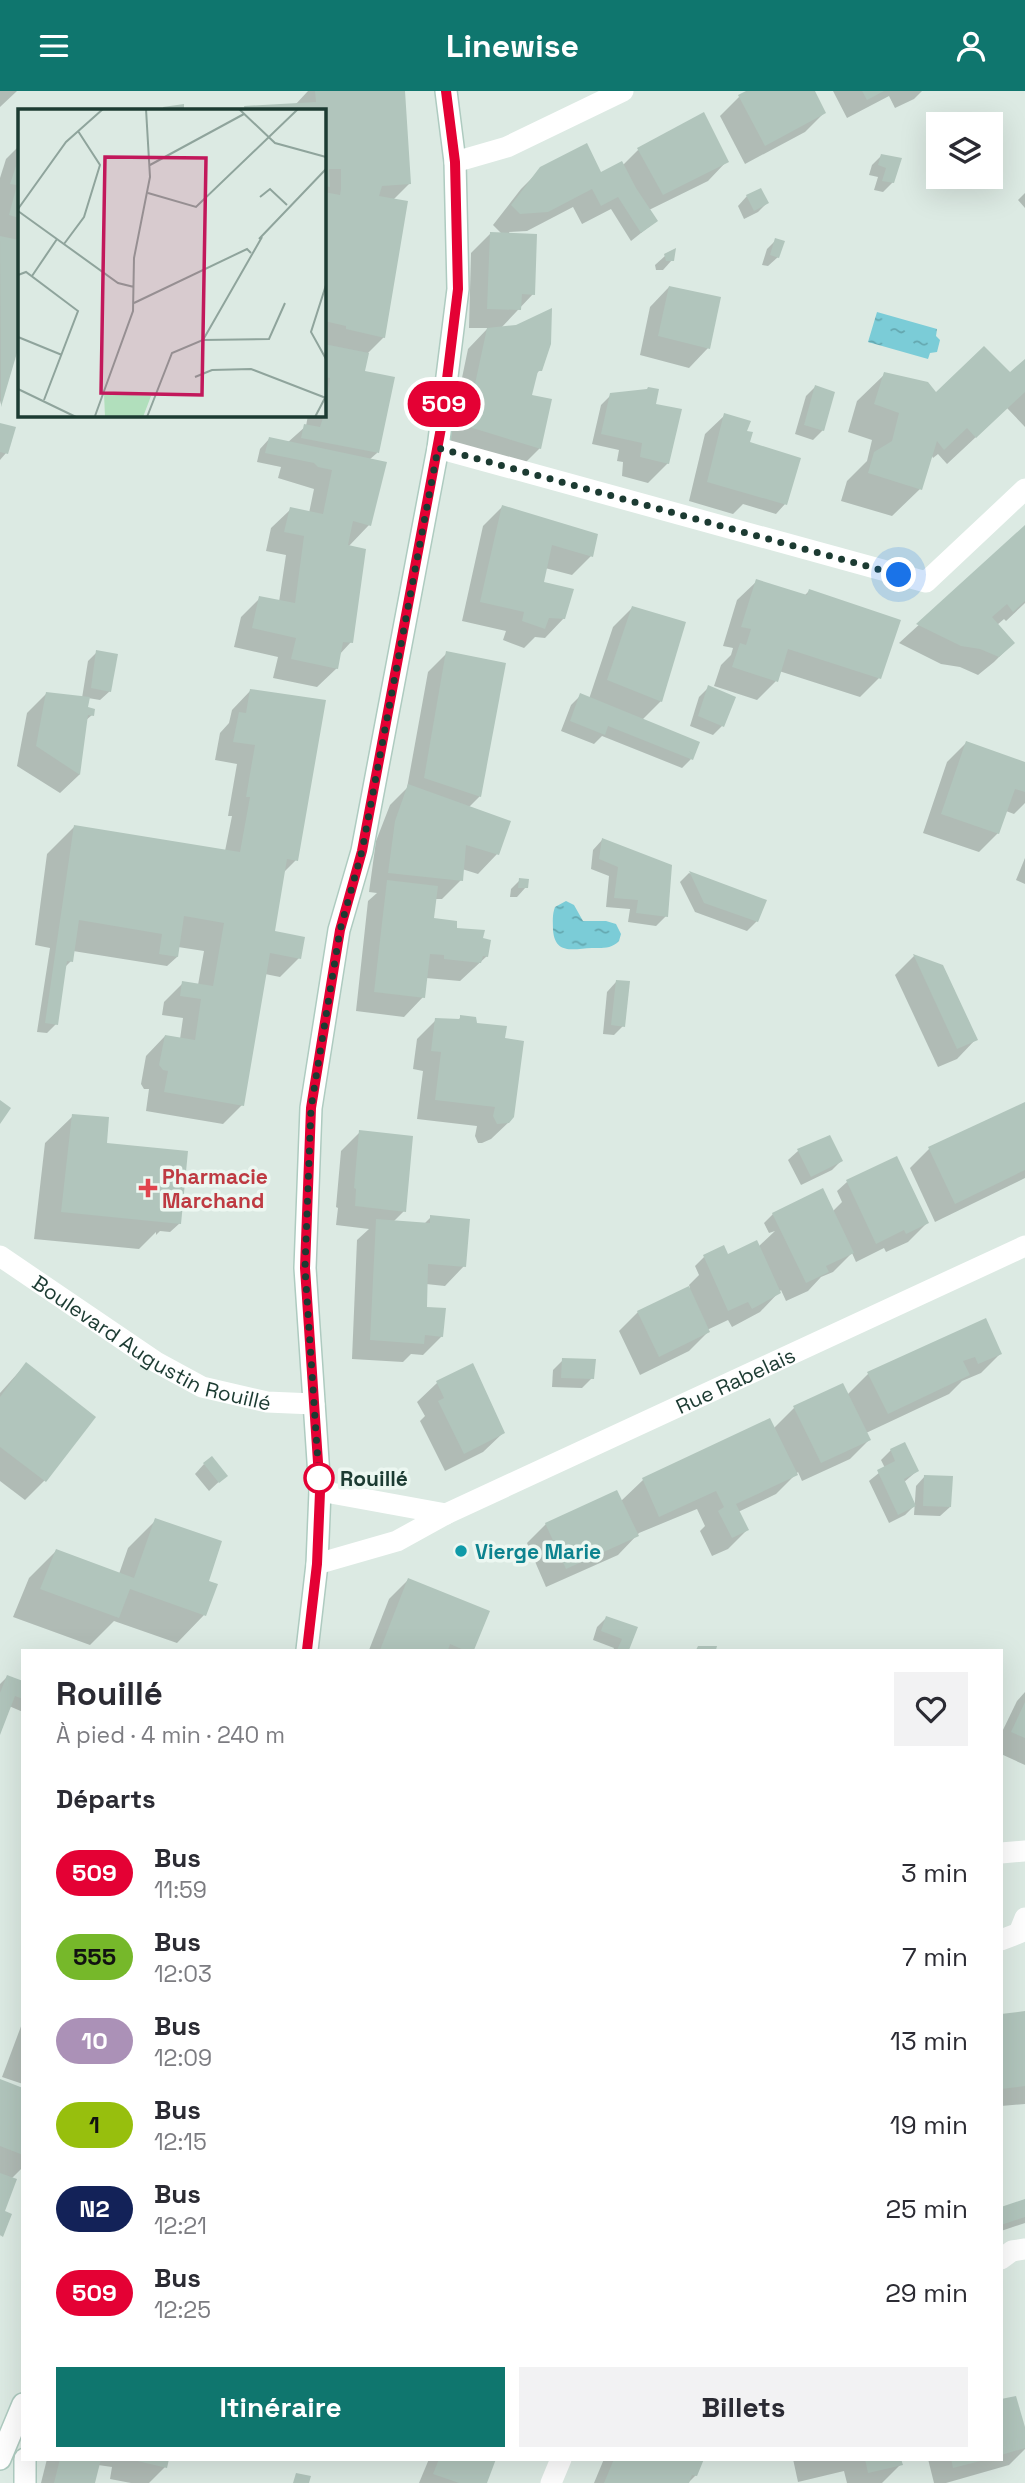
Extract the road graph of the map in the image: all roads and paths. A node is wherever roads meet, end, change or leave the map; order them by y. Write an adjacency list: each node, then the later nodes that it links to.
1 (446, 91): 3 (street)
2 (622, 91): 3 (street)
3 (455, 162): 4 (street)
4 (438, 448): 5 (street); 8 (street)
5 (1025, 489)
6 (1025, 1246): 10 (street, Rue Rabelais)
7 (0, 1256): 8 (street, Boulevard Augustin Rouillé)
8 (314, 1404): 9 (street)
9 (320, 1492): 10 (street); 11 (street)
10 (446, 1514): 11 (street, Rue Rabelais)
11 (317, 1564): 12 (street)
12 (307, 1649)
13 (1025, 1851): 14 (street)
14 (1003, 1853)
15 (1025, 2249): 16 (street)
16 (1003, 2258)
17 (21, 2409): 18 (street)
18 (0, 2459)
19 (25, 2461): 21 (street)
20 (560, 2461): 22 (street)
21 (25, 2483)
22 (551, 2483)

